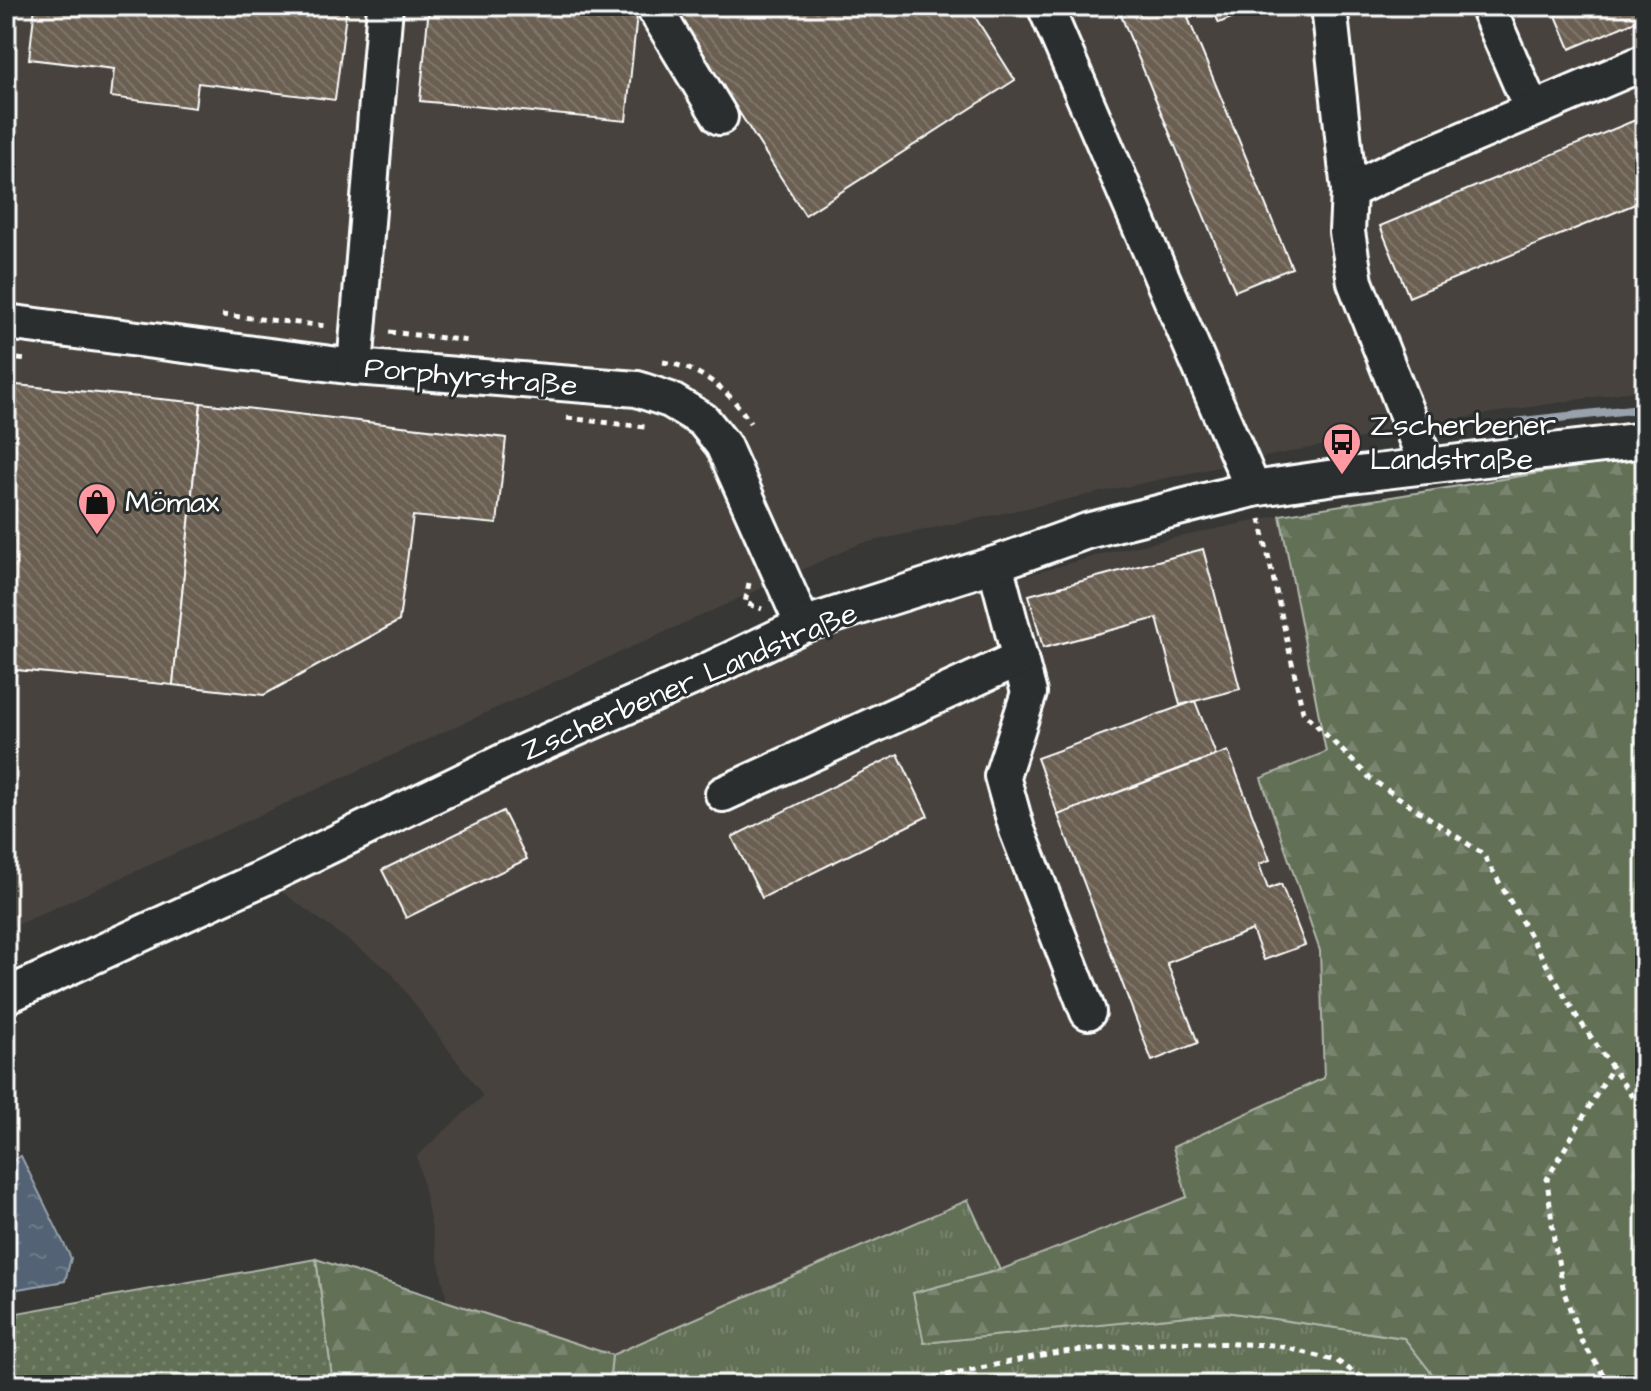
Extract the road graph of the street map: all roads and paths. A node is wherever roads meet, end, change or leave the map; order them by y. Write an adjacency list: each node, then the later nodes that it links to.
1 (385, 6): 13 (street)
2 (653, 6): 8 (street)
3 (1045, 6): 18 (street)
4 (1329, 6): 9 (street)
5 (1487, 6): 7 (street)
6 (1645, 62): 7 (street)
7 (1532, 110): 9 (street)
8 (720, 117)
9 (1349, 191): 17 (street)
10 (6, 322): 13 (street, Porphyrstraße)
11 (6, 358): 12 (path)
12 (37, 361)
13 (355, 367): 21 (street, Porphyrstraße)
14 (557, 417): 15 (path)
15 (652, 428)
16 (1645, 440): 17 (street, Zscherbener Landstraße)
17 (1427, 466): 18 (street, Zscherbener Landstraße)
18 (1253, 489): 19 (street, Zscherbener Landstraße); 26 (path)
19 (995, 564): 21 (street, Zscherbener Landstraße); 22 (street)
20 (749, 582): 21 (path)
21 (803, 625): 24 (street, Zscherbener Landstraße)
22 (1020, 658): 23 (street); 25 (street)
23 (723, 794)
24 (6, 996)
25 (1088, 1012)
26 (1612, 1068): 27 (path); 30 (path)
27 (1645, 1115)
28 (899, 1385): 29 (path)
29 (1373, 1385)
30 (1610, 1385)

